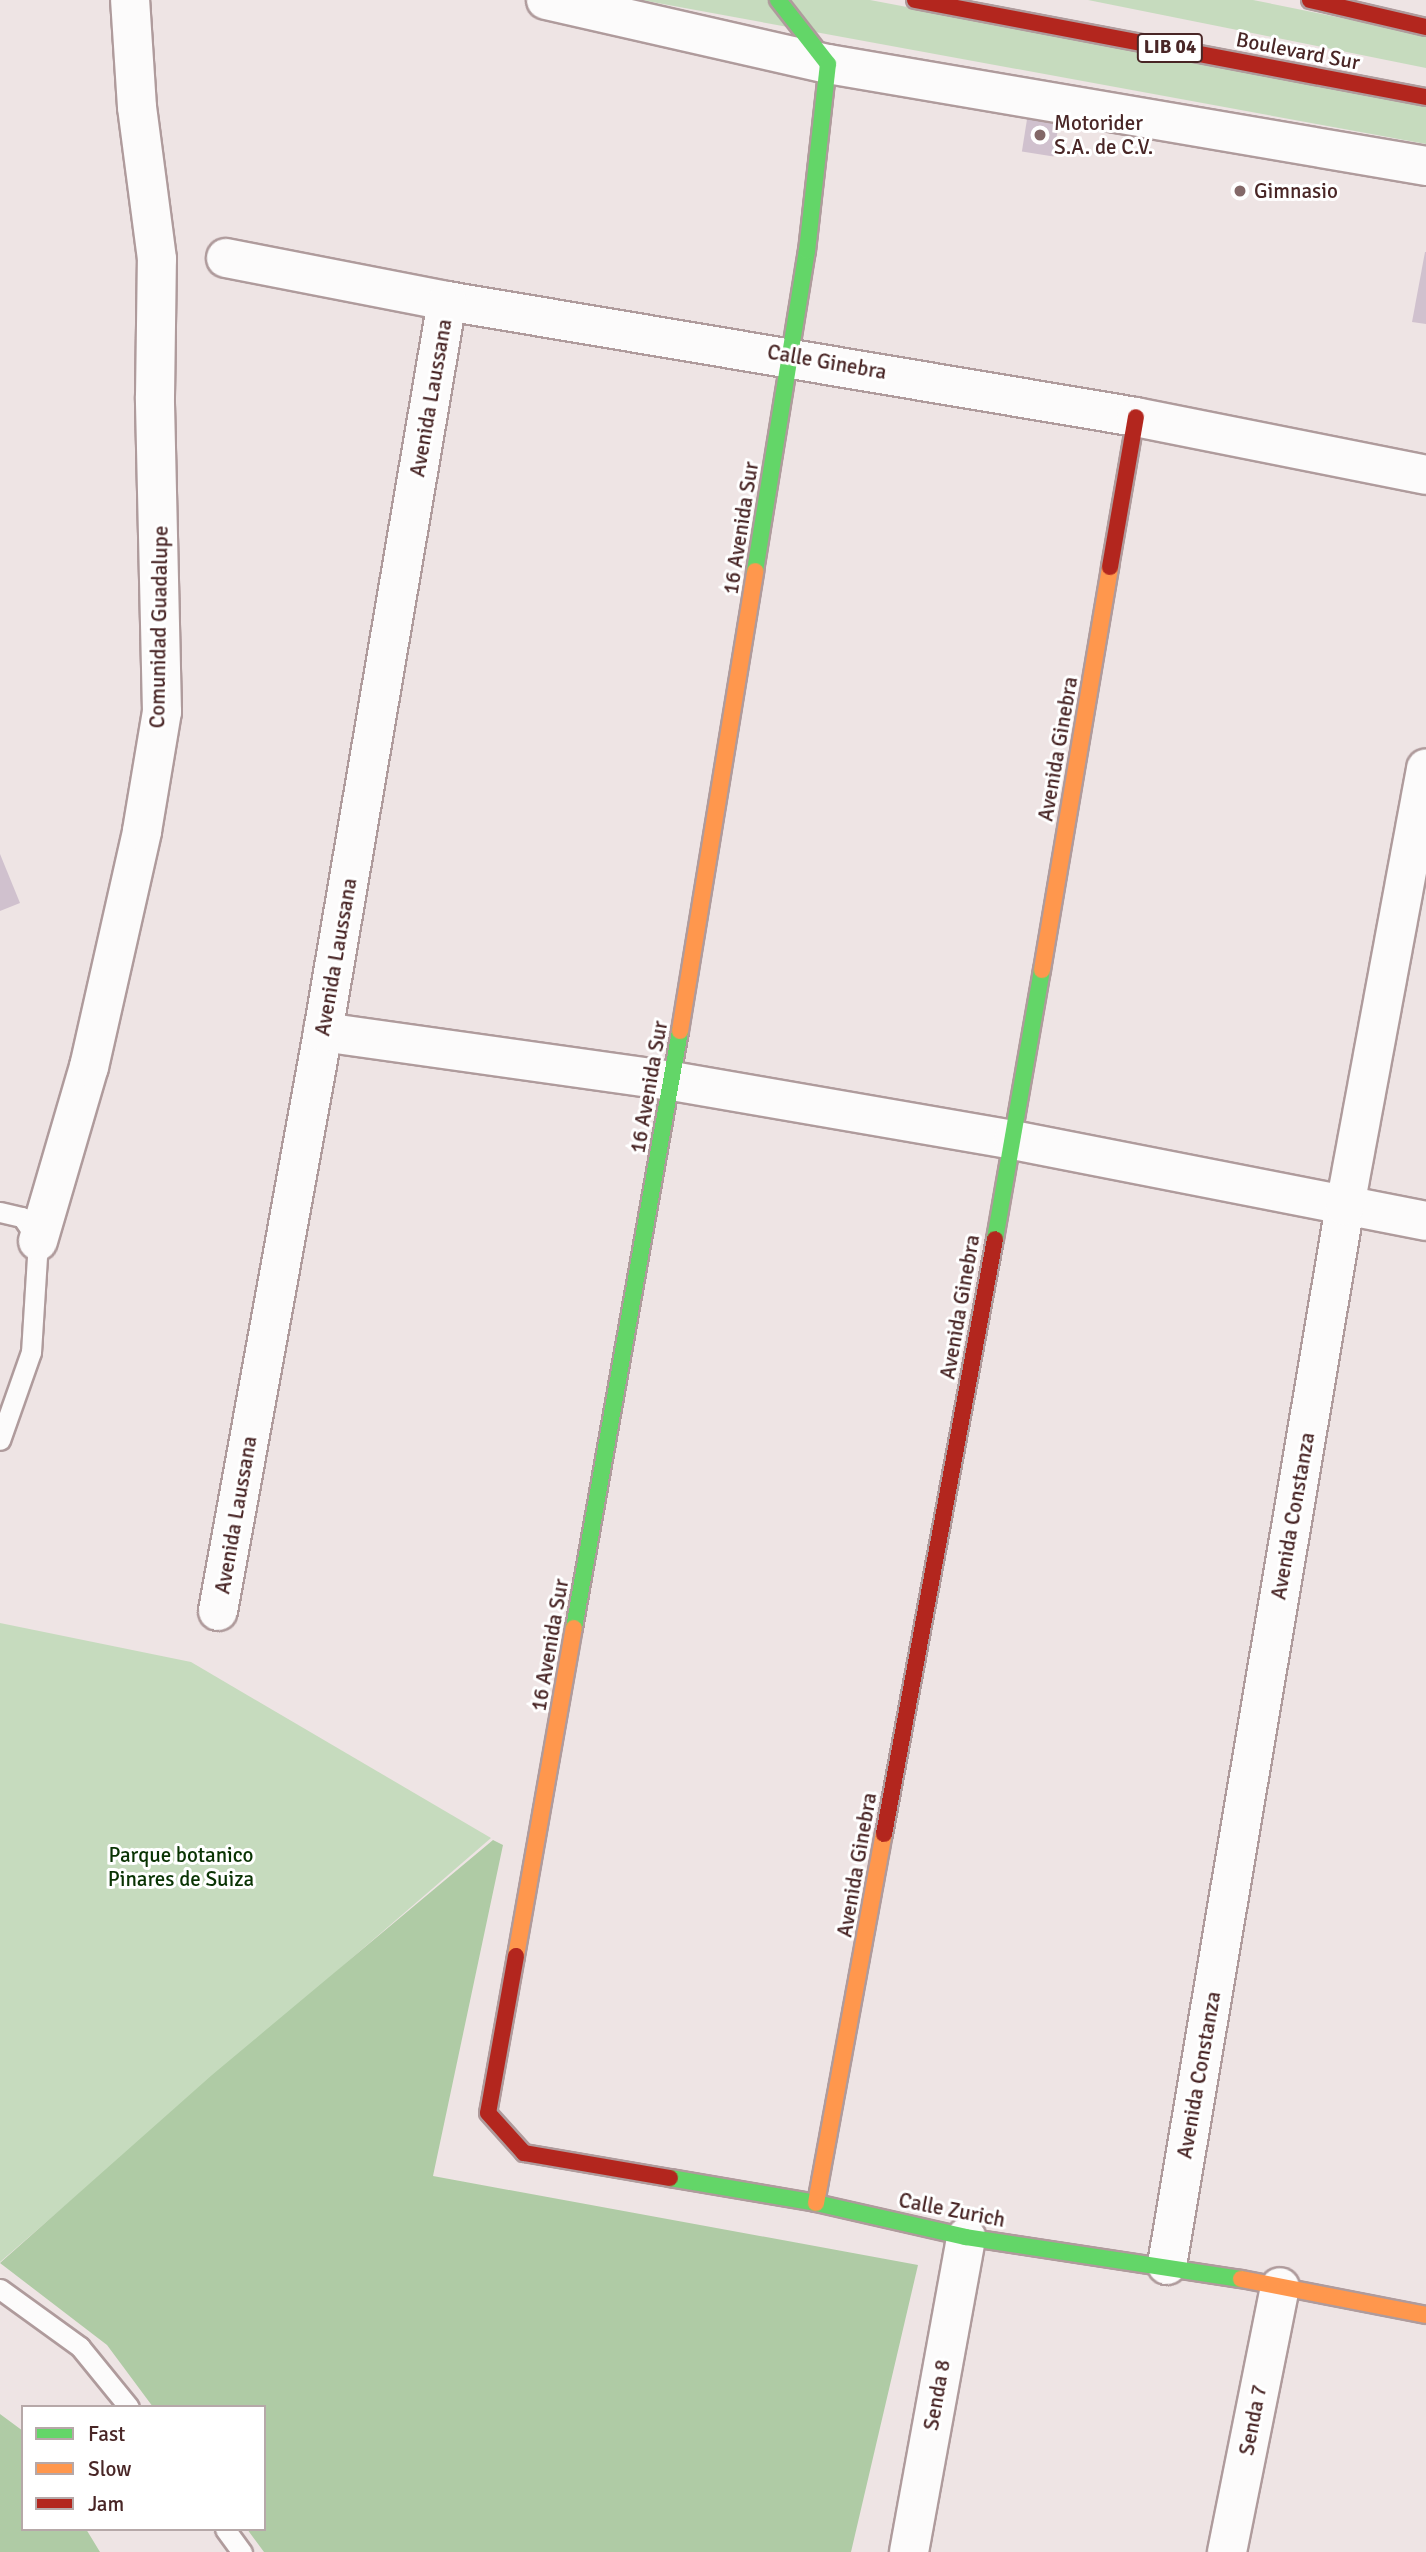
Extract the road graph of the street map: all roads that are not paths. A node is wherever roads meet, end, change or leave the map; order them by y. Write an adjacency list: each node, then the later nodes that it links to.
1 (130, 0): 22 (street, Comunidad Guadalupe)
2 (546, 0): 7 (street)
3 (778, 0): 7 (main road)
4 (915, 0): 8 (main road, Boulevard Sur / LIB 04)
5 (1310, 0): 6 (main road)
6 (1426, 27)
7 (828, 64): 9 (street); 12 (main road, 16 Avenida Sur)
8 (1426, 97)
9 (1426, 166)
10 (226, 258): 11 (street, Calle Ginebra)
11 (447, 301): 12 (street, Calle Ginebra); 16 (street, Avenida Laussana)
12 (790, 355): 13 (street, Calle Ginebra); 17 (main road, 16 Avenida Sur)
13 (1136, 417): 14 (street, Calle Ginebra); 18 (main road, Avenida Ginebra)
14 (1426, 475)
15 (1426, 768): 19 (street, Avenida Constanza)
16 (323, 1032): 17 (street); 24 (street, Avenida Laussana)
17 (672, 1080): 18 (street); 25 (main road, 16 Avenida Sur)
18 (1013, 1140): 19 (street); 26 (main road, Avenida Ginebra)
19 (1345, 1206): 21 (street); 28 (street, Avenida Constanza)
20 (0, 1212): 22 (lane)
21 (1426, 1221)
22 (38, 1241): 23 (lane)
23 (0, 1440)
24 (218, 1611)
25 (488, 2113): 26 (main road, Calle Zurich)
26 (816, 2203): 27 (main road, Calle Zurich)
27 (966, 2237): 28 (main road, Calle Zurich); 35 (street, Senda 8)
28 (1167, 2265): 29 (main road, Calle Zurich)
29 (1280, 2287): 31 (main road, Calle Zurich); 36 (street, Senda 7)
30 (0, 2290): 32 (lane)
31 (1426, 2315)
32 (127, 2405)
33 (226, 2531): 34 (lane)
34 (242, 2552)
35 (909, 2552)
36 (1227, 2552)

